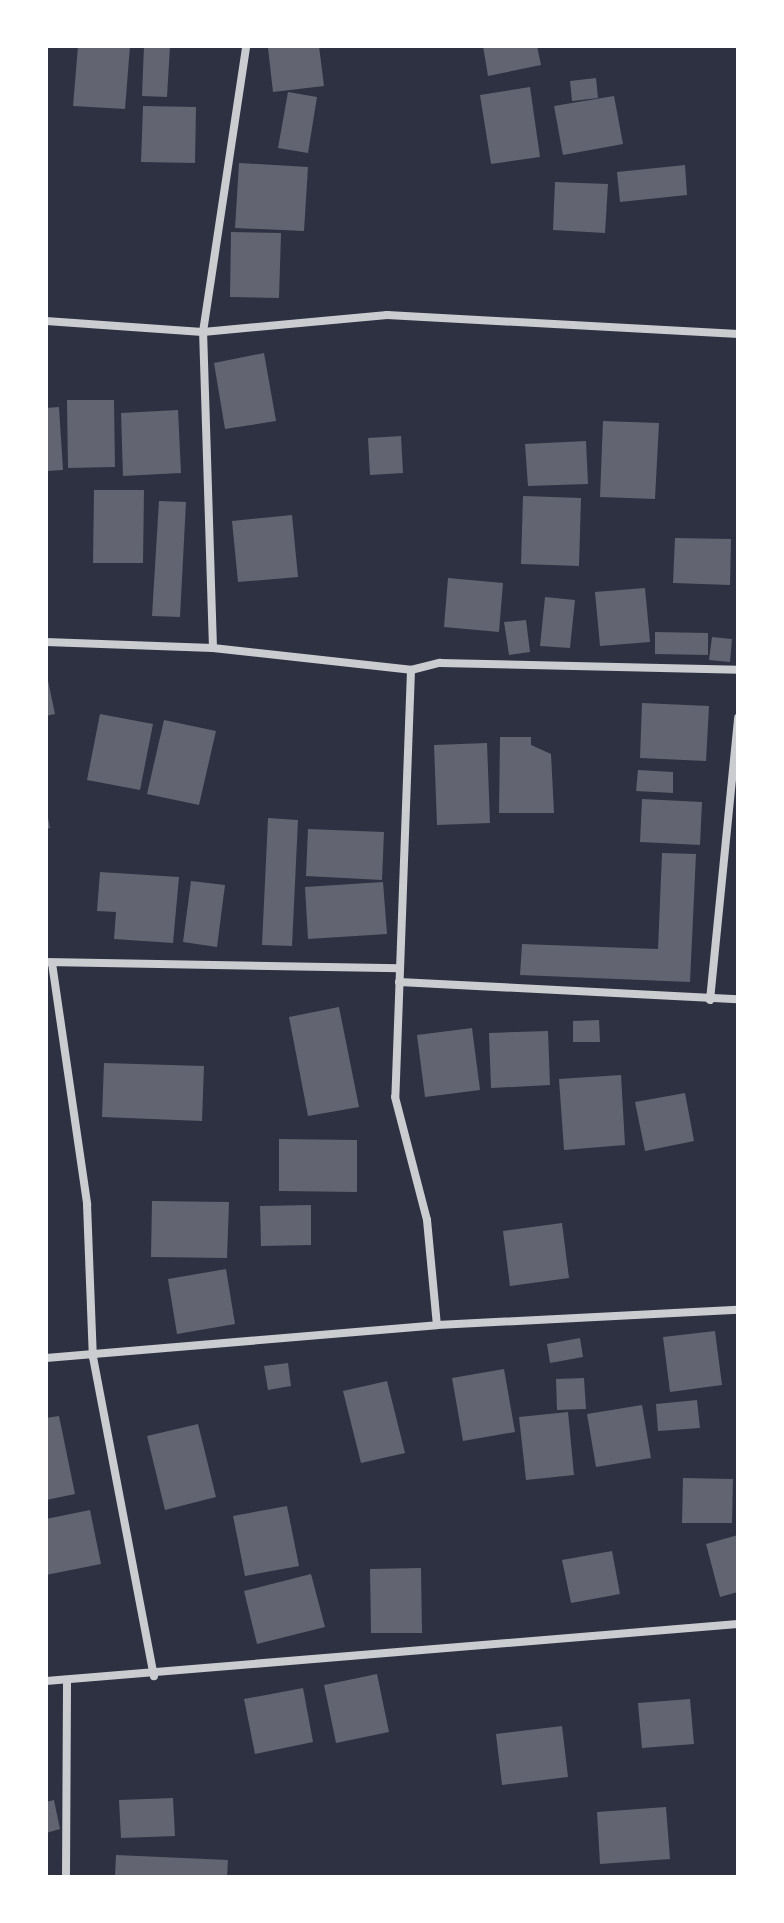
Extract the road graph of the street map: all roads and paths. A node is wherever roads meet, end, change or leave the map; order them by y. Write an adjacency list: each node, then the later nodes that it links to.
1 (246, 46): 3 (street)
2 (46, 321): 3 (street)
3 (203, 332): 4 (street); 6 (street)
4 (738, 334)
5 (46, 642): 6 (street)
6 (213, 648): 7 (street)
7 (411, 670): 8 (street); 11 (street)
8 (738, 670)
9 (738, 717): 14 (street)
10 (49, 963): 11 (street); 17 (street)
11 (400, 968): 12 (street)
12 (399, 982): 14 (street); 16 (street)
13 (738, 999): 14 (street)
14 (710, 1000)
15 (738, 1310): 16 (street)
16 (437, 1325): 17 (street)
17 (93, 1357): 18 (street); 20 (street)
18 (46, 1358)
19 (738, 1624): 20 (street)
20 (154, 1676): 21 (street)
21 (67, 1680): 22 (street); 23 (street)
22 (46, 1681)
23 (66, 1877)

